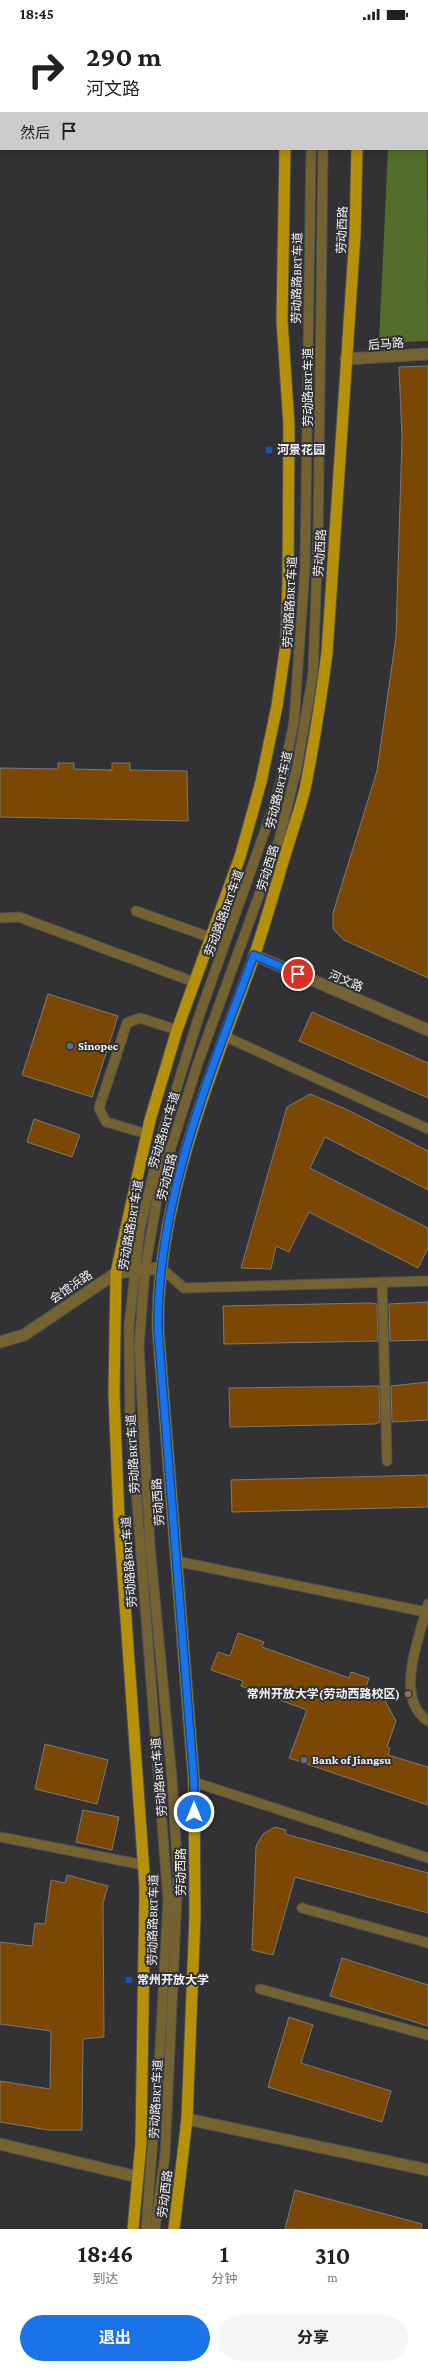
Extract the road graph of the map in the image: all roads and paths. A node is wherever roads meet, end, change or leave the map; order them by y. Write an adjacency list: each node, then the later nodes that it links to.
1 (394, 28): 2 (main road)
2 (403, 28)
3 (285, 150): 11 (main road)
4 (311, 150): 20 (lane, 劳动路路BRT车道)
5 (323, 150): 20 (lane, 劳动路BRT车道)
6 (357, 150): 8 (main road, 劳动西路)
7 (428, 354): 8 (street, 后马路)
8 (346, 359): 12 (main road, 劳动西路)
9 (136, 911): 11 (lane)
10 (0, 918): 13 (lane)
11 (209, 937): 13 (main road)
12 (254, 955): 15 (street, 河文路); 16 (main road, 劳动西路)
13 (194, 982): 14 (main road)
14 (177, 1030): 18 (main road); 18 (lane)
15 (428, 1030)
16 (224, 1036): 17 (lane); 19 (main road, 劳动西路)
17 (428, 1129)
18 (146, 1134): 21 (main road)
19 (161, 1268): 20 (street, 会馆浜路); 23 (lane); 26 (main road, 劳动西路)
20 (140, 1270): 21 (street, 会馆浜路); 42 (lane, 劳动路路BRT车道); 43 (lane, 劳动路BRT车道)
21 (116, 1273): 24 (street, 会馆浜路); 32 (main road)
22 (428, 1281): 23 (lane)
23 (382, 1282): 25 (lane)
24 (0, 1342)
25 (387, 1461)
26 (176, 1561): 27 (lane); 29 (main road, 劳动西路)
27 (427, 1608): 28 (lane)
28 (428, 1721)
29 (194, 1782): 31 (lane); 37 (main road, 劳动西路)
30 (0, 1837): 32 (lane)
31 (428, 1858)
32 (144, 1865): 40 (main road)
33 (302, 1908): 34 (lane)
34 (428, 1943)
35 (260, 1989): 36 (lane)
36 (428, 2036)
37 (187, 2119): 39 (street); 44 (main road, 劳动西路)
38 (0, 2144): 40 (street)
39 (428, 2170)
40 (138, 2177): 41 (main road)
41 (133, 2229)
42 (146, 2229)
43 (155, 2229)
44 (174, 2229)

